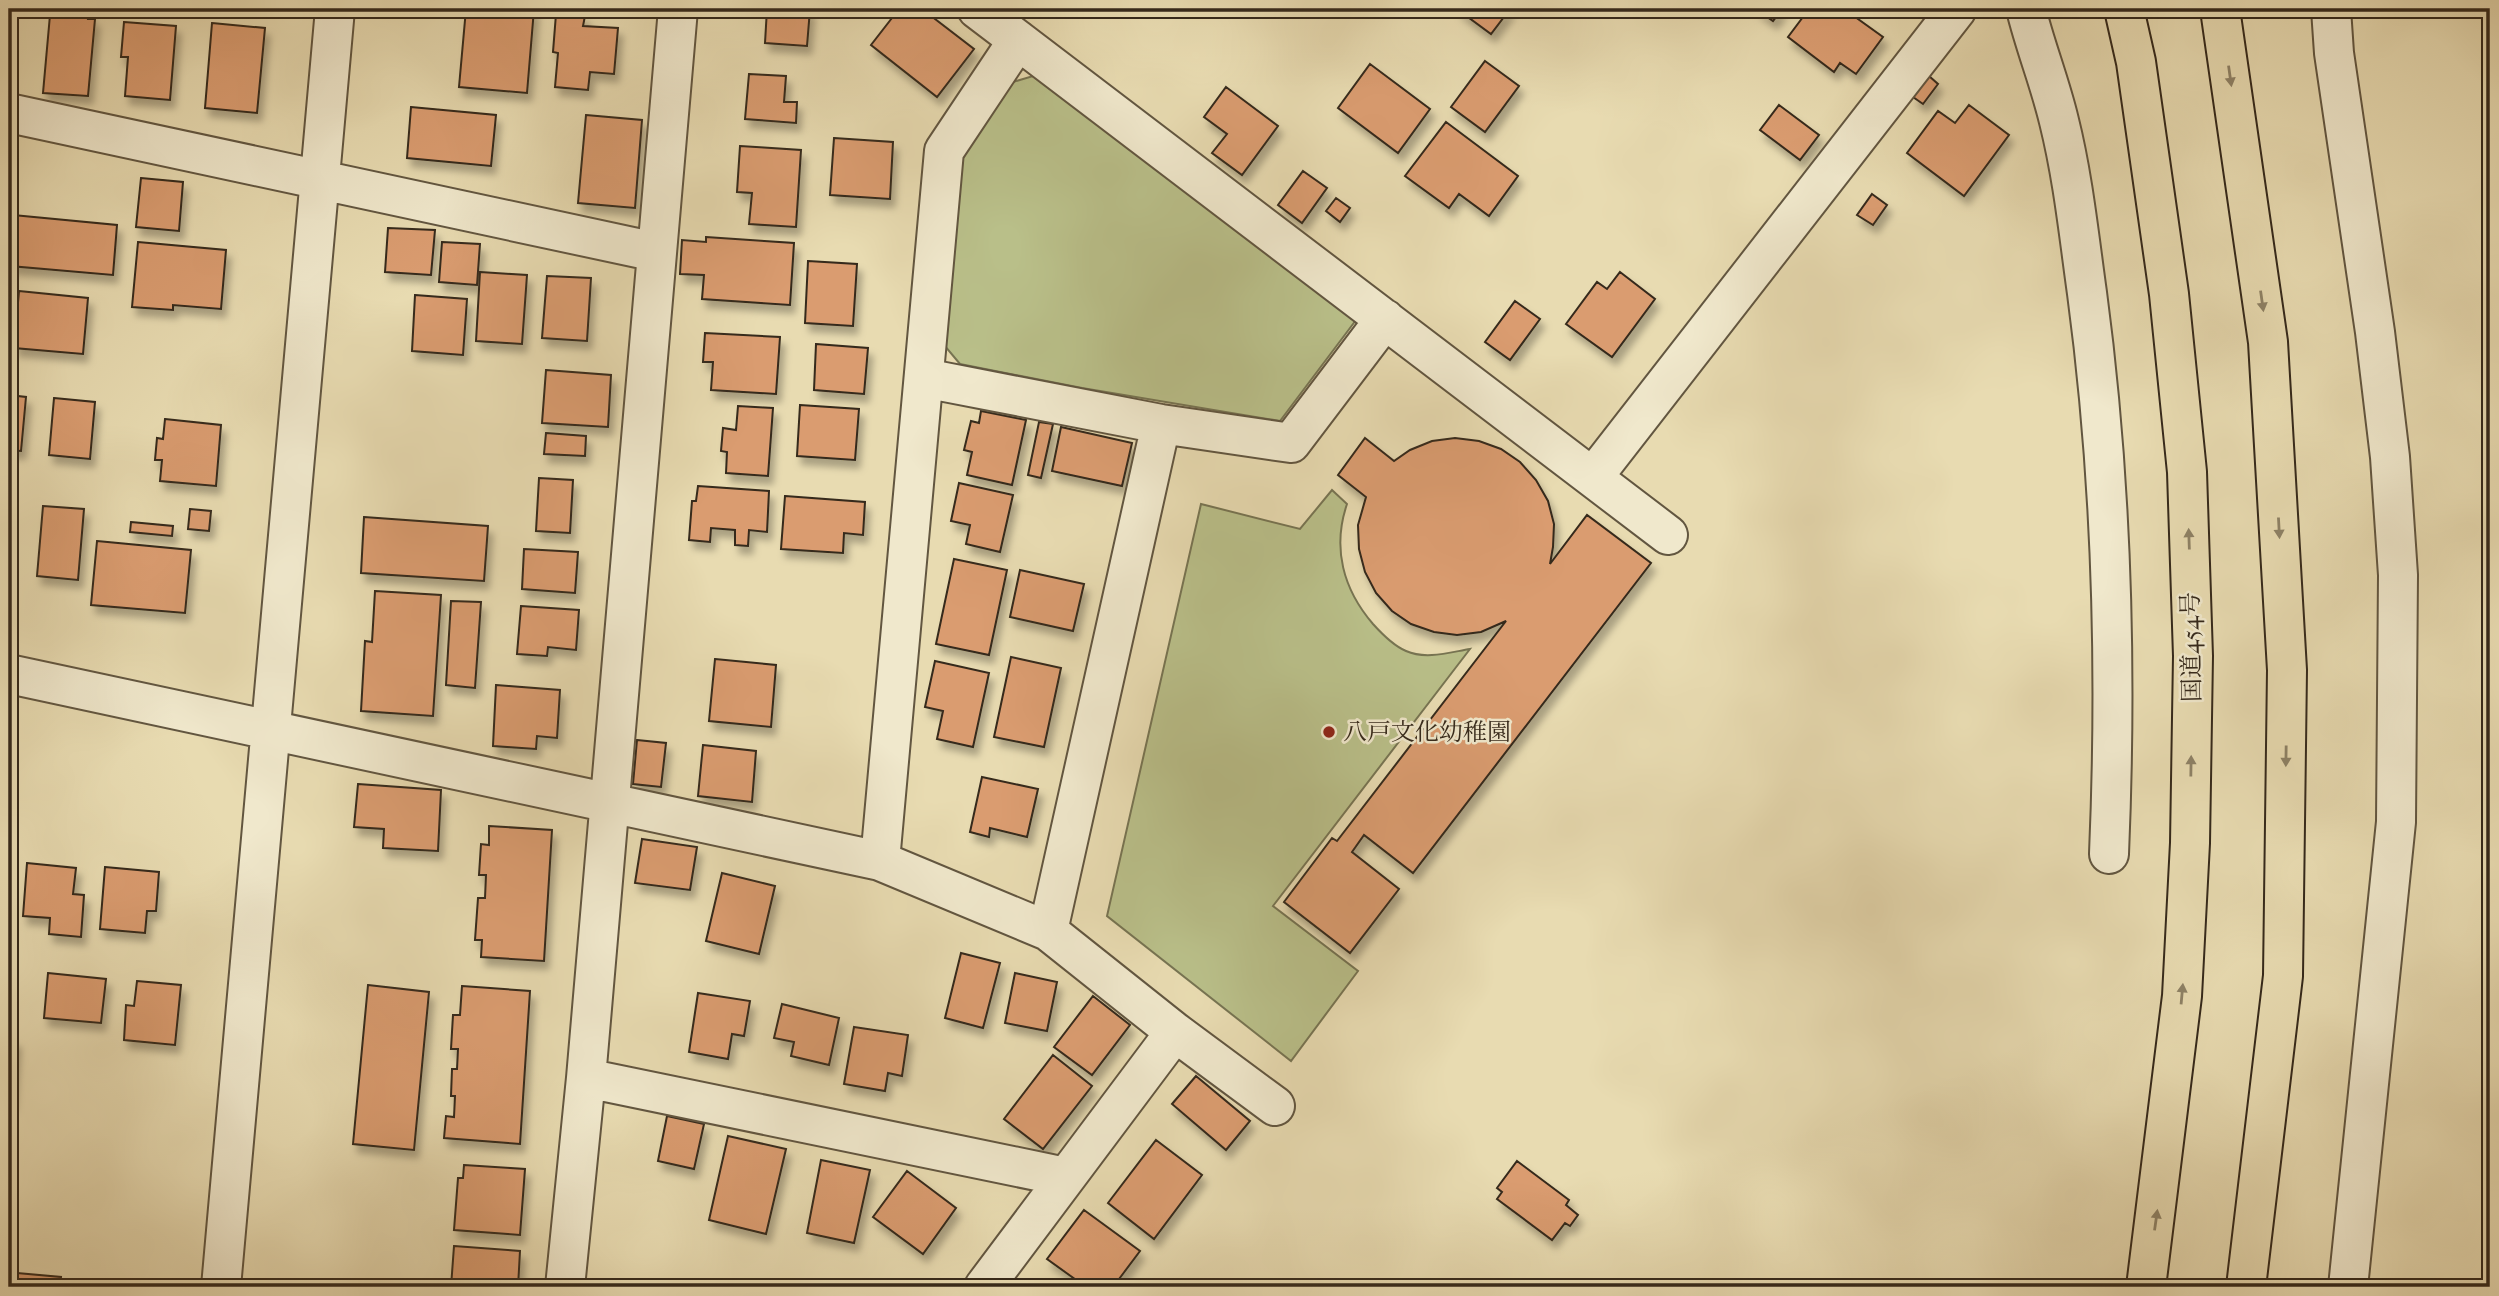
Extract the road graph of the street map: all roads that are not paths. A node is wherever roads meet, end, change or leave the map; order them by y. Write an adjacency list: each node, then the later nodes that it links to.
1 (335, 9): 11 (street)
2 (678, 9): 12 (street)
3 (977, 9): 9 (street)
4 (1957, 9): 16 (street)
5 (2026, 9): 21 (street)
6 (2124, 9): 31 (highway, 国道454号, one-way to 6)
7 (2220, 9): 32 (highway, one-way to 32)
8 (2331, 9): 33 (street)
9 (1018, 40): 13 (street); 14 (street)
10 (9, 113): 11 (street)
11 (321, 179): 12 (street); 19 (street)
12 (656, 252): 20 (street)
13 (1385, 319): 15 (street); 16 (street)
14 (924, 378): 15 (street); 22 (street)
15 (1161, 424): 23 (street)
16 (1592, 477): 17 (street)
17 (1668, 534)
18 (9, 674): 19 (street)
19 (270, 730): 20 (street); 28 (street)
20 (610, 804): 22 (street); 25 (street)
21 (2109, 854)
22 (880, 860): 23 (street)
23 (1048, 931): 24 (street)
24 (1175, 1032): 26 (street); 27 (street)
25 (586, 1078): 27 (street); 29 (street)
26 (1275, 1106)
27 (1066, 1177): 30 (street)
28 (221, 1287)
29 (565, 1287)
30 (984, 1287)
31 (2146, 1287)
32 (2246, 1287)
33 (2348, 1287)

